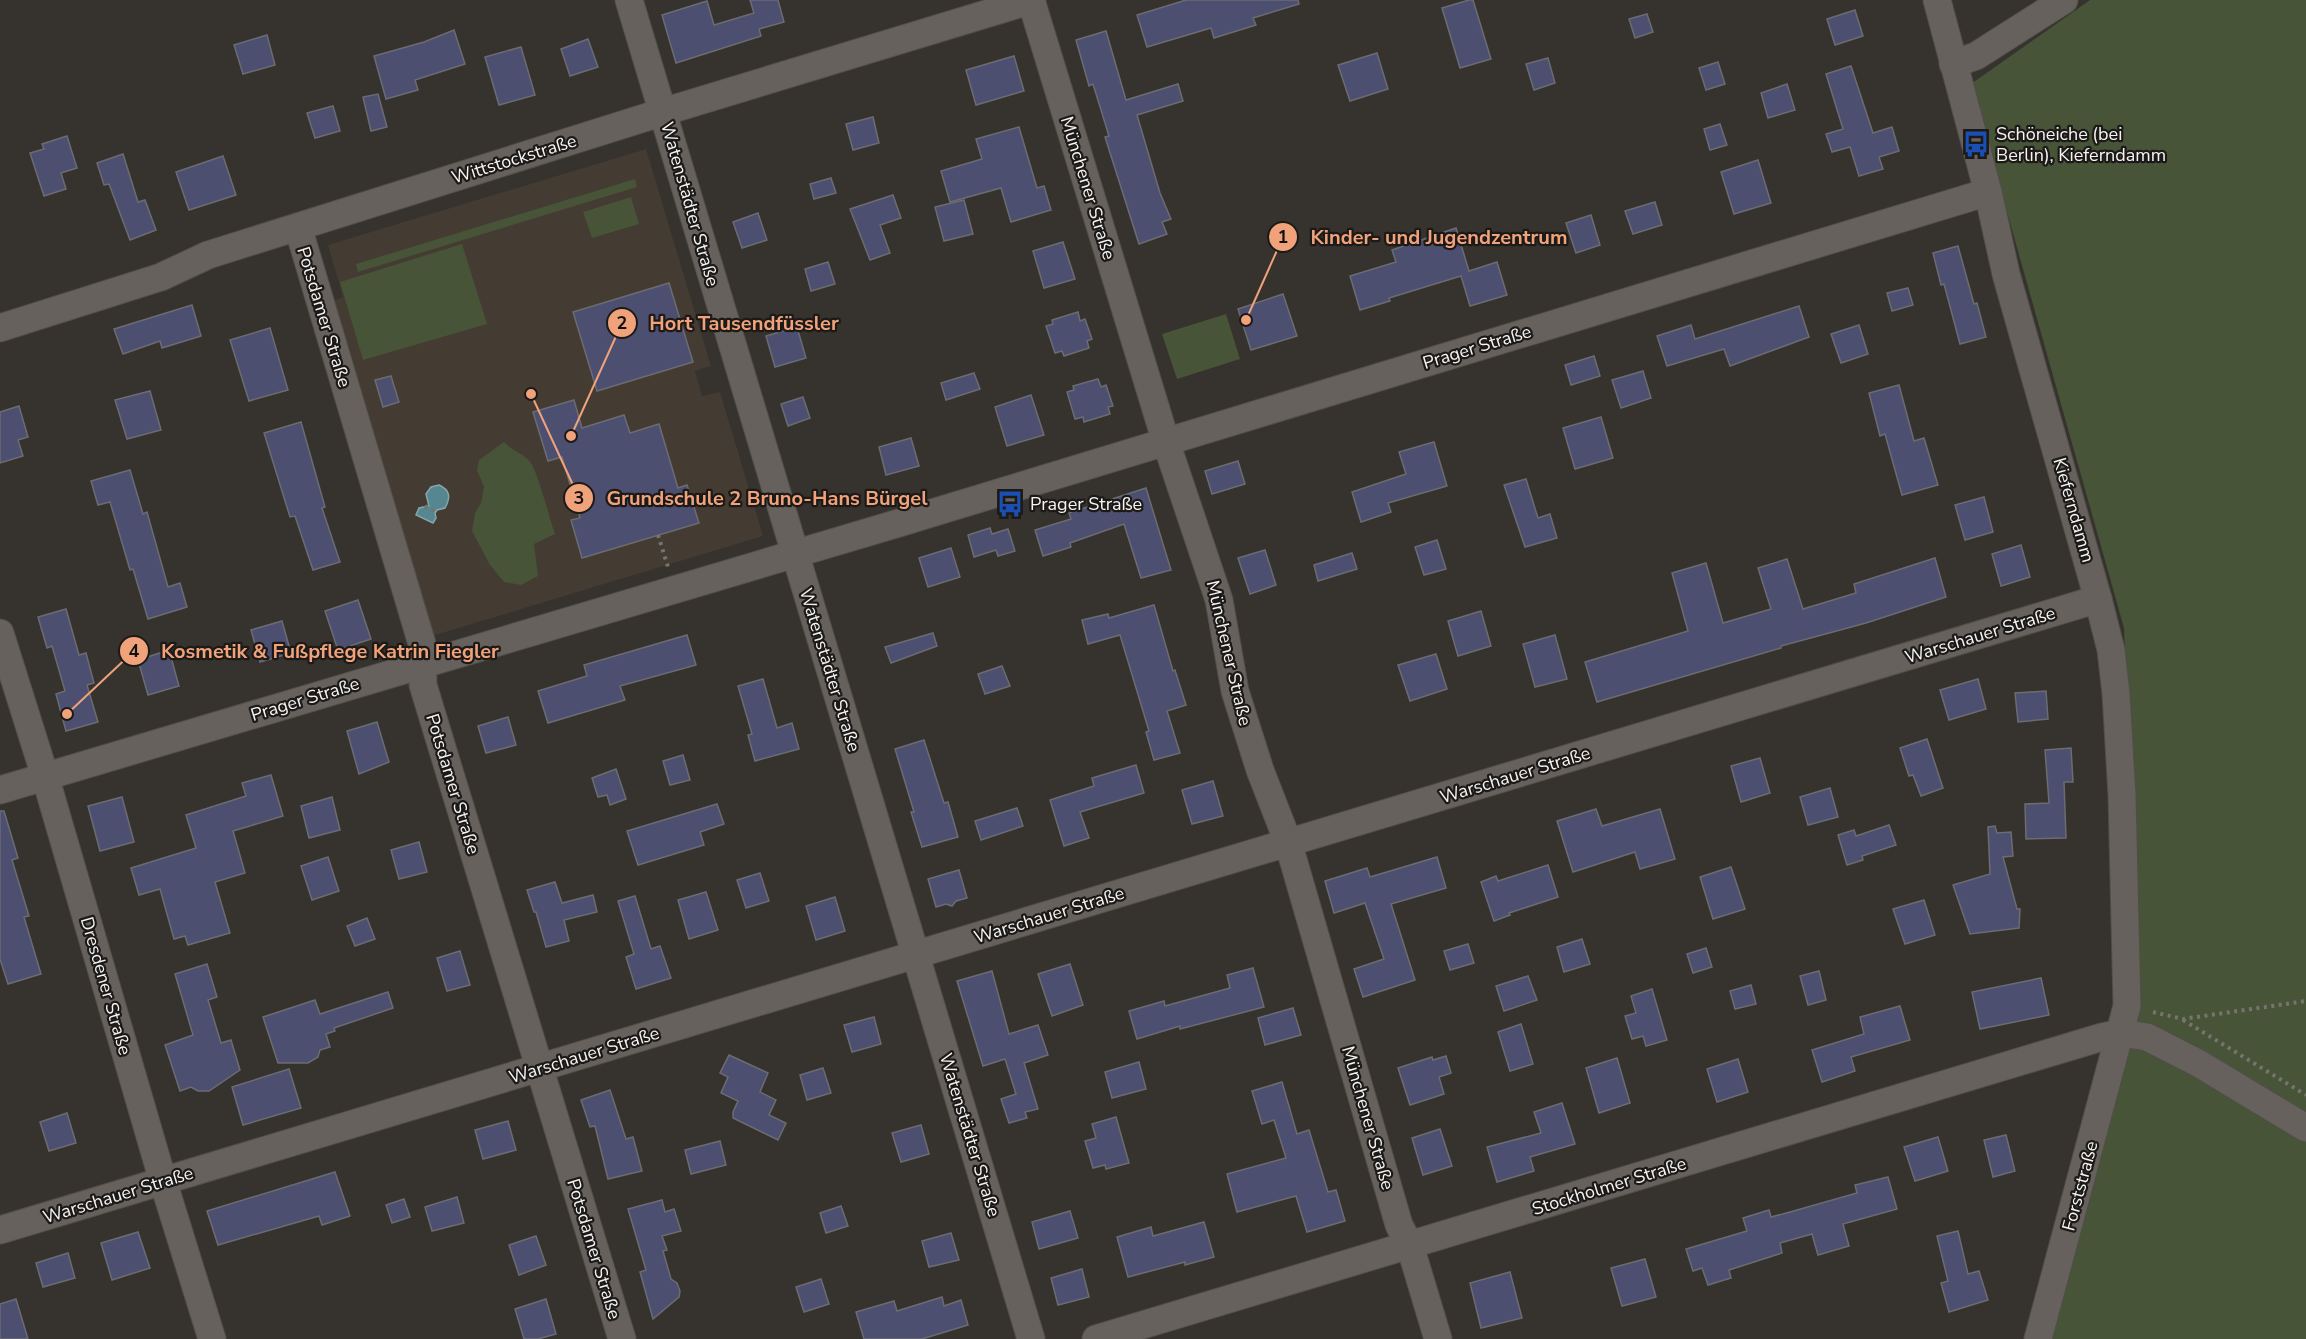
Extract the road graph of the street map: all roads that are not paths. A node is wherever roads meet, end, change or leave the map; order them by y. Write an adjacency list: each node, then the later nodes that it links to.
1 (629, 0): 6 (street, Watenstädter Straße)
2 (1031, 0): 6 (street, Wittstockstraße); 10 (street, Münchener Straße)
3 (1937, 0): 5 (street, Kieferndamm)
4 (2064, 0): 5 (street)
5 (1953, 64): 7 (street, Kieferndamm)
6 (663, 112): 8 (street, Wittstockstraße); 11 (street, Watenstädter Straße)
7 (1988, 192): 10 (street, Prager Straße); 12 (street, Kieferndamm)
8 (297, 227): 9 (street, Wittstockstraße); 14 (street, Potsdamer Straße)
9 (0, 328)
10 (1166, 442): 11 (street, Prager Straße); 17 (street, Münchener Straße)
11 (794, 553): 14 (street, Prager Straße); 18 (street, Watenstädter Straße)
12 (2098, 599): 17 (street, Warschauer Straße); 19 (street, Kieferndamm)
13 (0, 633): 15 (street, Dresdener Straße)
14 (423, 664): 15 (street, Prager Straße); 20 (street, Potsdamer Straße)
15 (45, 776): 16 (street, Prager Straße); 22 (street, Dresdener Straße)
16 (0, 790)
17 (1288, 842): 18 (street, Warschauer Straße); 24 (street, Münchener Straße)
18 (916, 956): 20 (street, Warschauer Straße); 27 (street, Watenstädter Straße)
19 (2121, 1033): 21 (street); 24 (street, Stockholmer Straße); 30 (street, Forststraße)
20 (539, 1068): 22 (street, Warschauer Straße); 26 (street, Potsdamer Straße)
21 (2306, 1128)
22 (163, 1181): 23 (street, Warschauer Straße); 25 (street, Dresdener Straße)
23 (0, 1230)
24 (1410, 1246): 28 (street, Stockholmer Straße); 29 (street, Münchener Straße)
25 (212, 1339)
26 (622, 1339)
27 (1031, 1339)
28 (1096, 1339)
29 (1438, 1339)
30 (2038, 1339)

